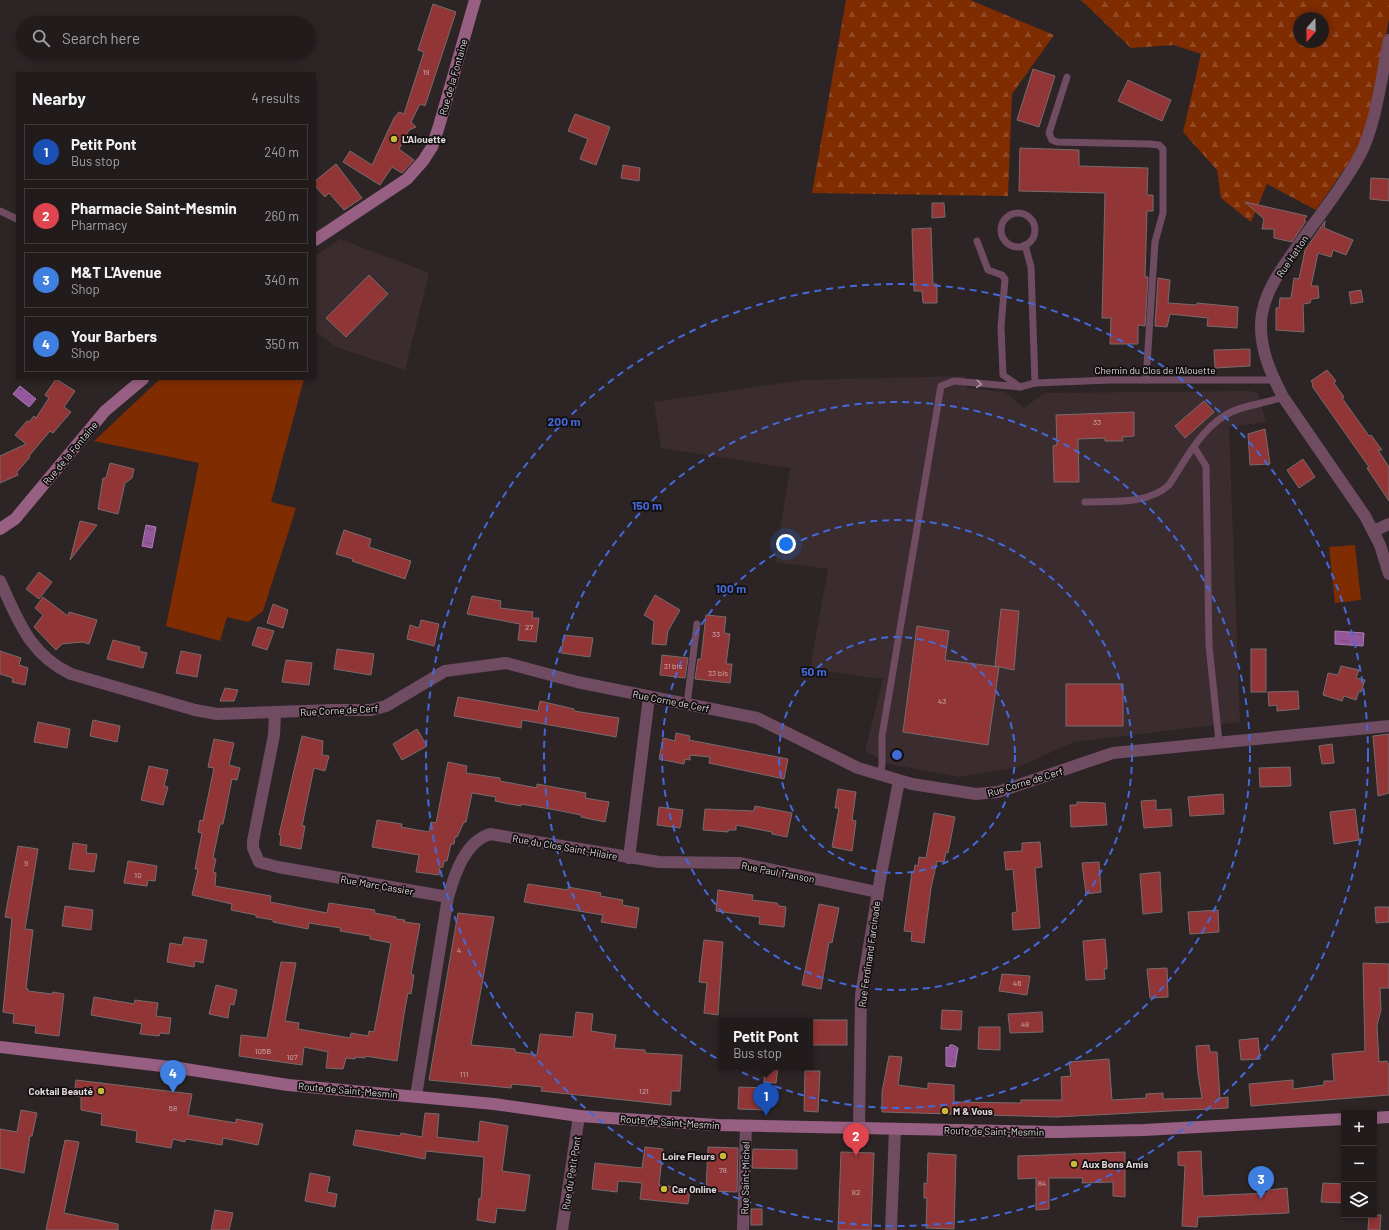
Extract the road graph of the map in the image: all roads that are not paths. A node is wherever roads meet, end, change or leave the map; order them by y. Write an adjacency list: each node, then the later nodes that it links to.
1 (475, 0): 6 (main road, Rue de la Fontaine)
2 (1389, 40): 11 (street, Rue Hatton)
3 (1067, 77): 10 (lane)
4 (0, 211): 5 (lane)
5 (16, 219)
6 (316, 239)
7 (977, 241): 13 (lane)
8 (1025, 245): 8 (lane); 12 (lane)
9 (143, 380): 18 (main road, Rue de la Fontaine)
10 (1146, 380): 11 (lane, Chemin du Clos de l'Alouette); 12 (lane, Chemin du Clos de l'Alouette)
11 (1274, 380): 14 (street, Rue Hatton)
12 (1036, 383): 13 (lane, Chemin du Clos de l'Alouette)
13 (1020, 388): 28 (lane, one-way to 13)
14 (1283, 397): 15 (lane); 19 (street, Rue Hatton)
15 (1194, 447): 16 (lane); 27 (lane)
16 (1085, 502)
17 (1389, 524): 19 (street)
18 (0, 529)
19 (1374, 531): 20 (street, Rue Hatton)
20 (1389, 574)
21 (0, 581): 25 (street, Rue Corne de Cerf)
22 (697, 624): 24 (lane)
23 (649, 697): 24 (street, Rue Corne de Cerf); 25 (street, Rue Corne de Cerf); 30 (street, Rue du Clos Saint-Hilaire)
24 (687, 704): 28 (street, Rue Corne de Cerf)
25 (275, 713): 32 (street, Rue Marc Cassier)
26 (1389, 726): 27 (street, Rue Corne de Cerf)
27 (1219, 742): 29 (street, Rue Corne de Cerf)
28 (880, 775): 29 (street, Rue Corne de Cerf)
29 (899, 781): 31 (street, Rue Ferdinand Farcinade)
30 (629, 858): 31 (street, Rue Paul Transon); 32 (street, Rue du Clos Saint-Hilaire)
31 (877, 892): 40 (street, Rue Ferdinand Farcinade)
32 (448, 897): 34 (street)
33 (0, 1047): 34 (main road, Route de Saint-Mesmin)
34 (416, 1096): 35 (main road, Route de Saint-Mesmin)
35 (579, 1116): 39 (main road, Route de Saint-Mesmin); 42 (street, Rue du Petit Pont)
36 (1389, 1117): 37 (main road)
37 (1377, 1118)
38 (1341, 1119): 41 (main road, Route de Saint-Mesmin)
39 (746, 1126): 40 (main road, Route de Saint-Mesmin); 43 (street, Rue Saint-Michel)
40 (859, 1129): 41 (main road, Route de Saint-Mesmin)
41 (895, 1129): 44 (street)
42 (562, 1230)
43 (743, 1230)
44 (891, 1230)

